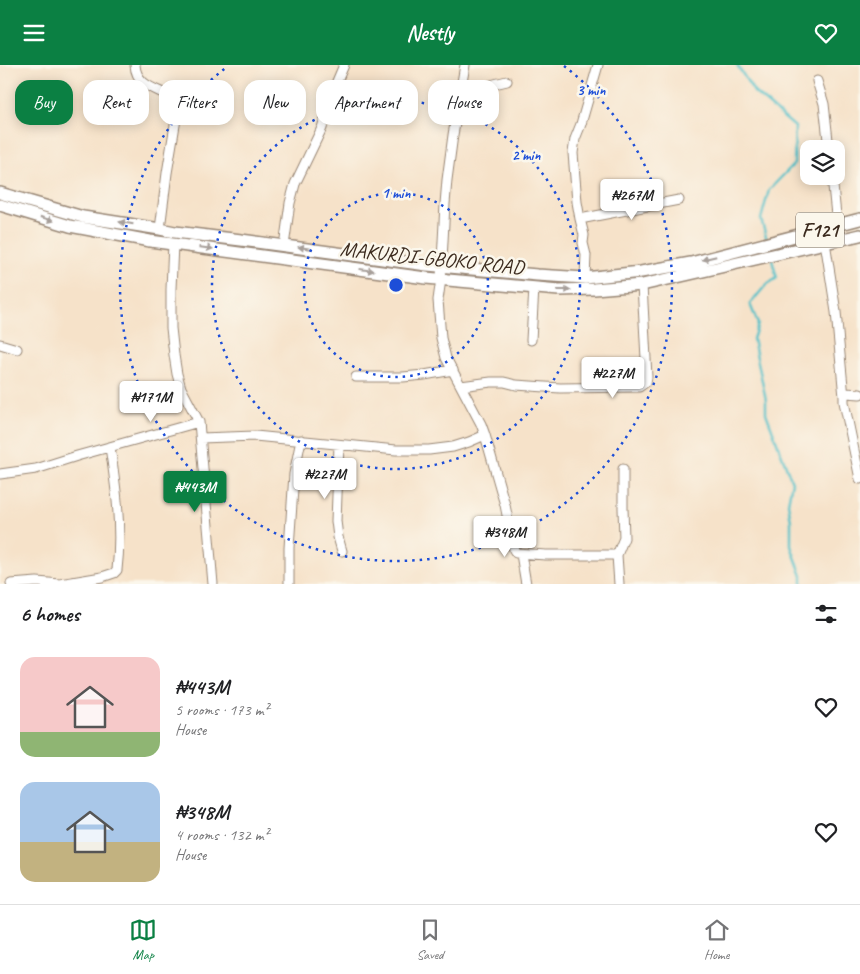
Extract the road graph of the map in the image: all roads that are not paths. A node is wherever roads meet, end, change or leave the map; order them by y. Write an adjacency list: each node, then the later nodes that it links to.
1 (135, 65): 18 (street)
2 (344, 65): 22 (street)
3 (465, 65): 5 (street)
4 (598, 65): 15 (street)
5 (463, 80)
6 (507, 81): 8 (street)
7 (817, 81): 10 (street)
8 (499, 83)
9 (454, 125): 25 (street)
10 (828, 140)
11 (833, 185): 17 (street)
12 (0, 193): 18 (main road, F121, one-way to 12)
13 (679, 200): 15 (street)
14 (0, 205): 21 (main road, MAKURDI-GBOKO ROAD / F121, one-way to 21)
15 (580, 219): 26 (street)
16 (860, 219): 17 (main road, F121)
17 (837, 225): 23 (main road, F121)
18 (160, 229): 22 (main road, F121)
19 (860, 235): 20 (main road, F121)
20 (825, 242): 23 (main road, F121); 37 (street)
21 (173, 244): 27 (main road, MAKURDI-GBOKO ROAD / F121, one-way to 27); 38 (street)
22 (284, 246): 25 (main road, F121, one-way to 22)
23 (781, 246): 24 (main road, F121)
24 (758, 252): 26 (main road, F121, one-way to 26); 28 (main road, MAKURDI-GBOKO ROAD / F121)
25 (441, 267): 26 (main road, F121); 27 (street)
26 (586, 278)
27 (441, 279): 29 (main road, MAKURDI-GBOKO ROAD / F121); 33 (street)
28 (642, 285): 29 (main road, MAKURDI-GBOKO ROAD / F121, one-way to 28); 35 (street)
29 (534, 288): 30 (street)
30 (531, 340)
31 (0, 344): 32 (street)
32 (17, 349)
33 (453, 370): 34 (street); 35 (street)
34 (356, 377)
35 (461, 386): 39 (street)
36 (860, 394): 37 (street)
37 (844, 397): 46 (street)
38 (199, 422): 40 (street); 43 (street)
39 (485, 435): 42 (street); 48 (street)
40 (201, 439): 41 (street); 53 (street)
41 (301, 440): 42 (street); 54 (street)
42 (340, 445): 47 (street)
43 (110, 447): 45 (street); 50 (street)
44 (623, 469): 49 (street)
45 (0, 473)
46 (860, 479)
47 (342, 551)
48 (521, 554): 49 (street); 55 (street)
49 (617, 555): 56 (street)
50 (114, 573): 51 (street); 52 (street)
51 (11, 584)
52 (115, 584)
53 (213, 584)
54 (289, 584)
55 (526, 584)
56 (619, 584)

